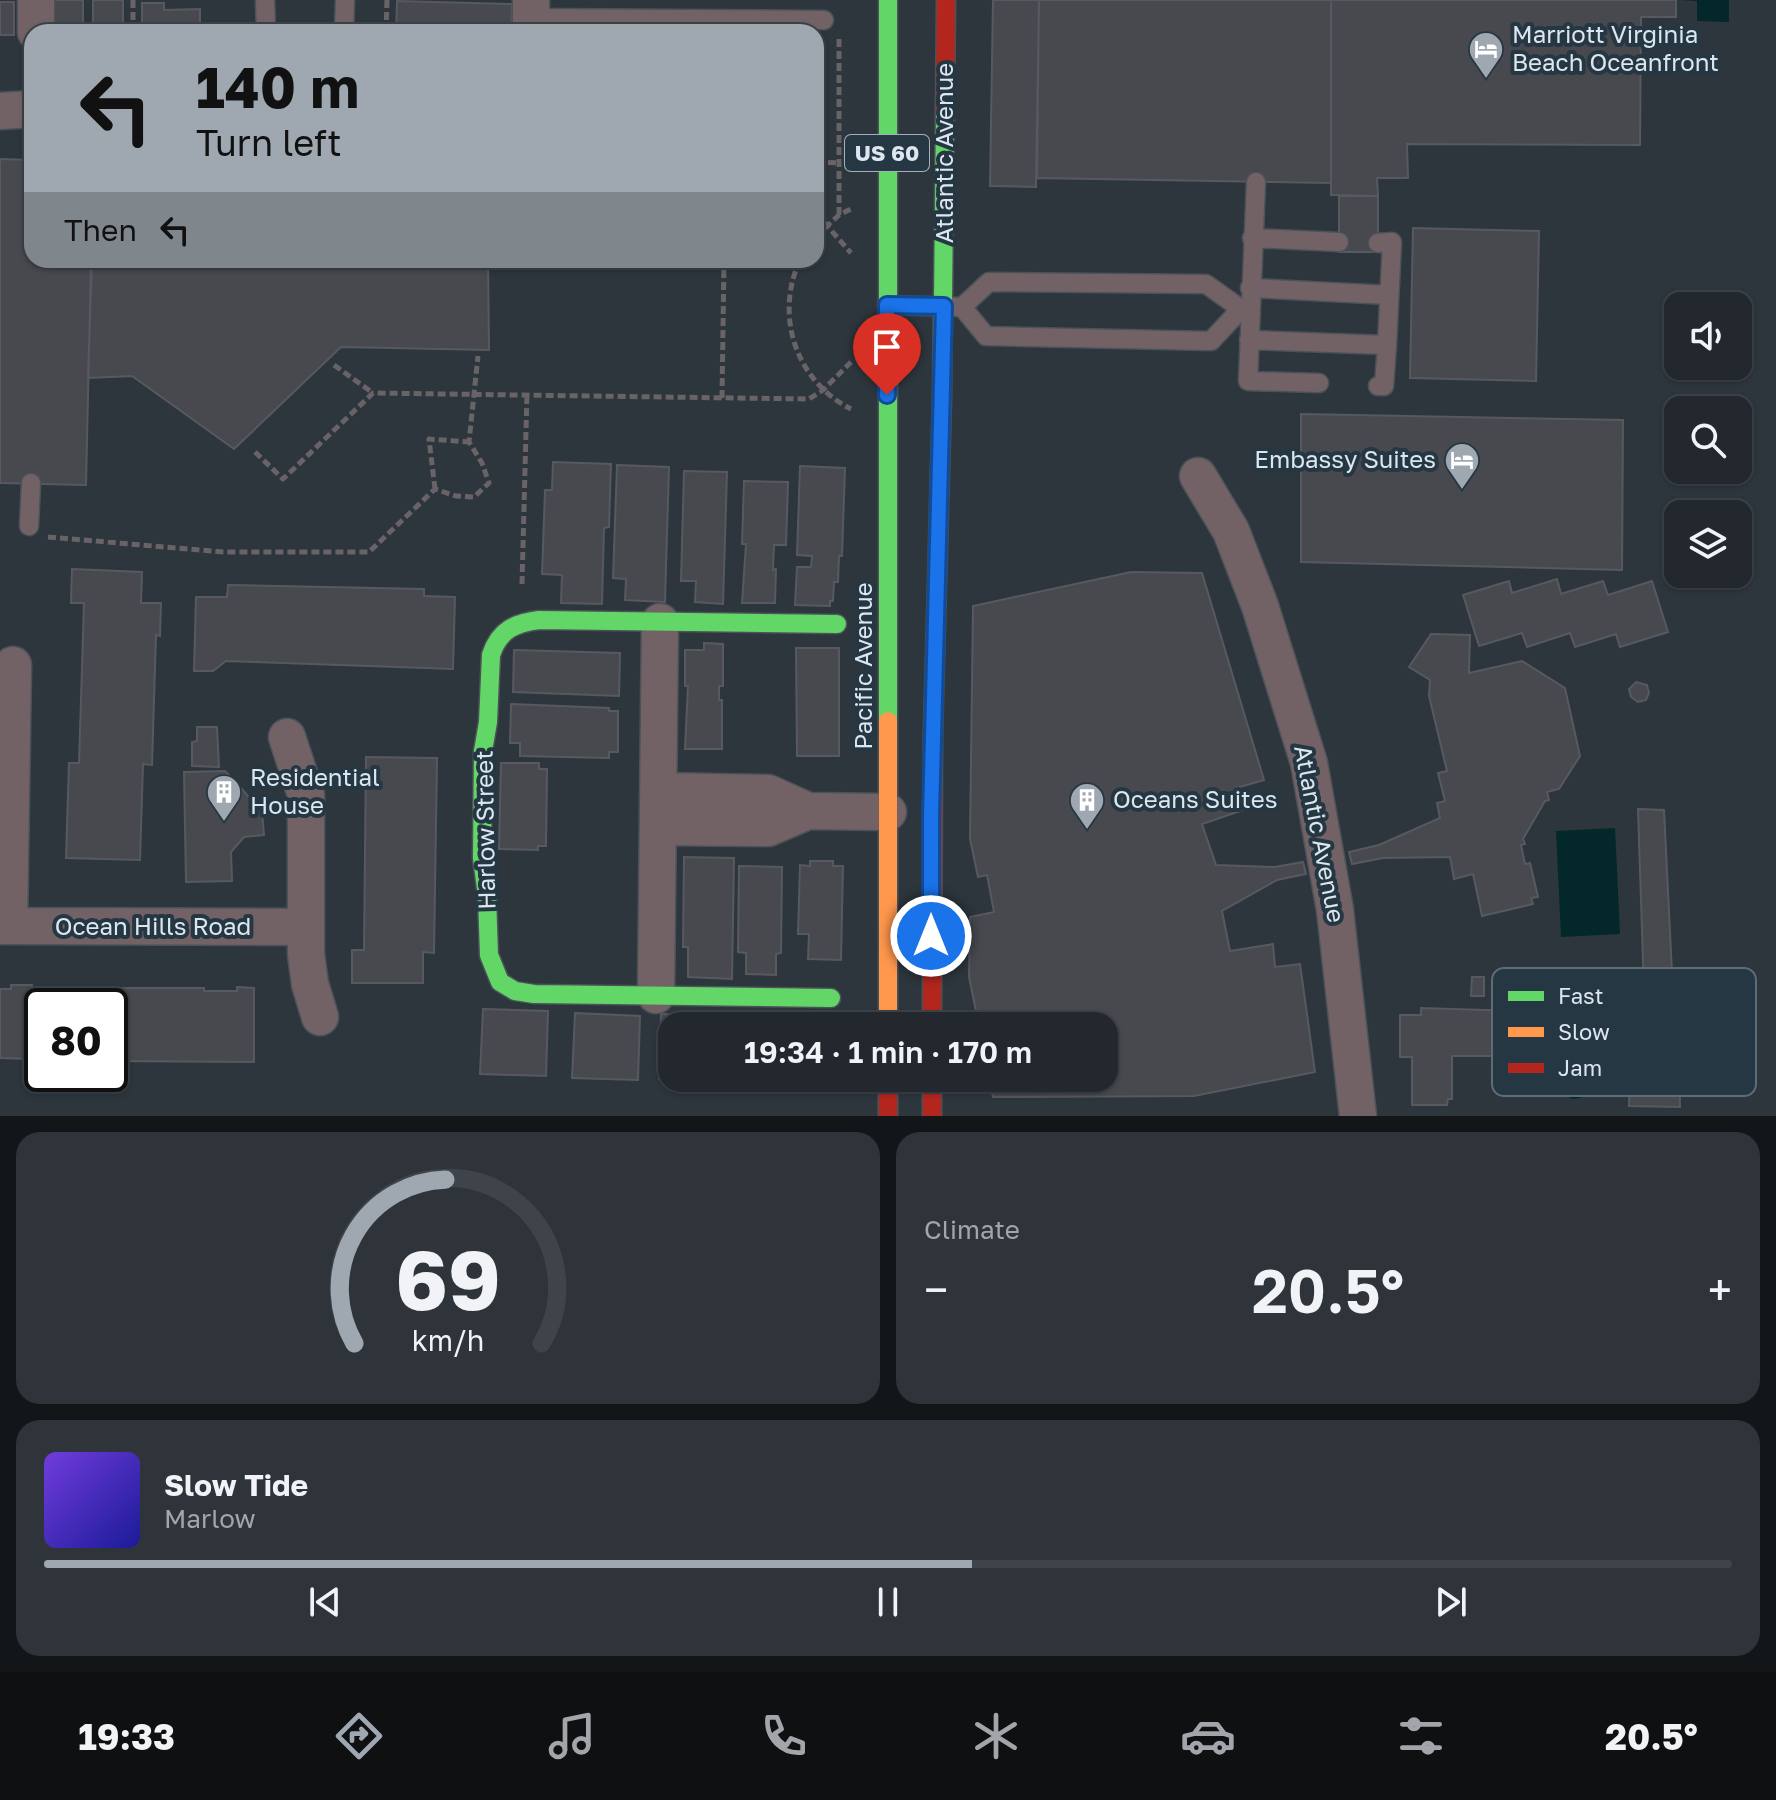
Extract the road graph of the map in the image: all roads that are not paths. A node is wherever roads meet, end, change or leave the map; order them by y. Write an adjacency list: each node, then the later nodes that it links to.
1 (36, 0): 7 (street)
2 (265, 0): 8 (lane)
3 (345, 0): 9 (lane)
4 (888, 0): 21 (main road, US 60)
5 (946, 0): 22 (main road, Atlantic Avenue / US 60)
6 (531, 17): 10 (lane)
7 (36, 24)
8 (266, 24)
9 (344, 24)
10 (794, 24)
11 (824, 25): 12 (lane)
12 (832, 25)
13 (24, 110): 14 (street)
14 (0, 111)
15 (1256, 182): 16 (lane)
16 (1252, 238): 17 (lane); 19 (lane)
17 (1339, 242)
18 (1378, 243): 20 (lane)
19 (1250, 288): 20 (lane); 23 (lane)
20 (1389, 295): 25 (lane)
21 (887, 305): 22 (lane); 37 (main road, Pacific Avenue / US 60)
22 (953, 307): 23 (lane); 23 (lane); 44 (main road, US 60)
23 (1245, 309): 24 (lane)
24 (1249, 340): 25 (lane); 26 (lane)
25 (1387, 345): 27 (lane)
26 (1319, 383)
27 (1378, 386)
28 (1198, 476): 50 (street, Atlantic Avenue)
29 (31, 483): 30 (lane)
30 (29, 526)
31 (660, 622): 32 (main road); 35 (street); 41 (main road, Harlow Street)
32 (837, 624)
33 (13, 665): 39 (street)
34 (287, 737): 40 (street)
35 (659, 791): 36 (street); 38 (street)
36 (808, 811): 37 (street); 38 (street)
37 (888, 812): 43 (main road, Pacific Avenue / US 60)
38 (659, 827): 41 (street)
39 (5, 926): 40 (street, Ocean Hills Road)
40 (306, 927): 45 (street)
41 (656, 995): 42 (main road, Harlow Street)
42 (831, 998)
43 (888, 1012)
44 (932, 1012)
45 (320, 1017)
46 (888, 1092): 48 (main road)
47 (932, 1092): 49 (main road)
48 (888, 1116)
49 (932, 1116)
50 (1358, 1116)

